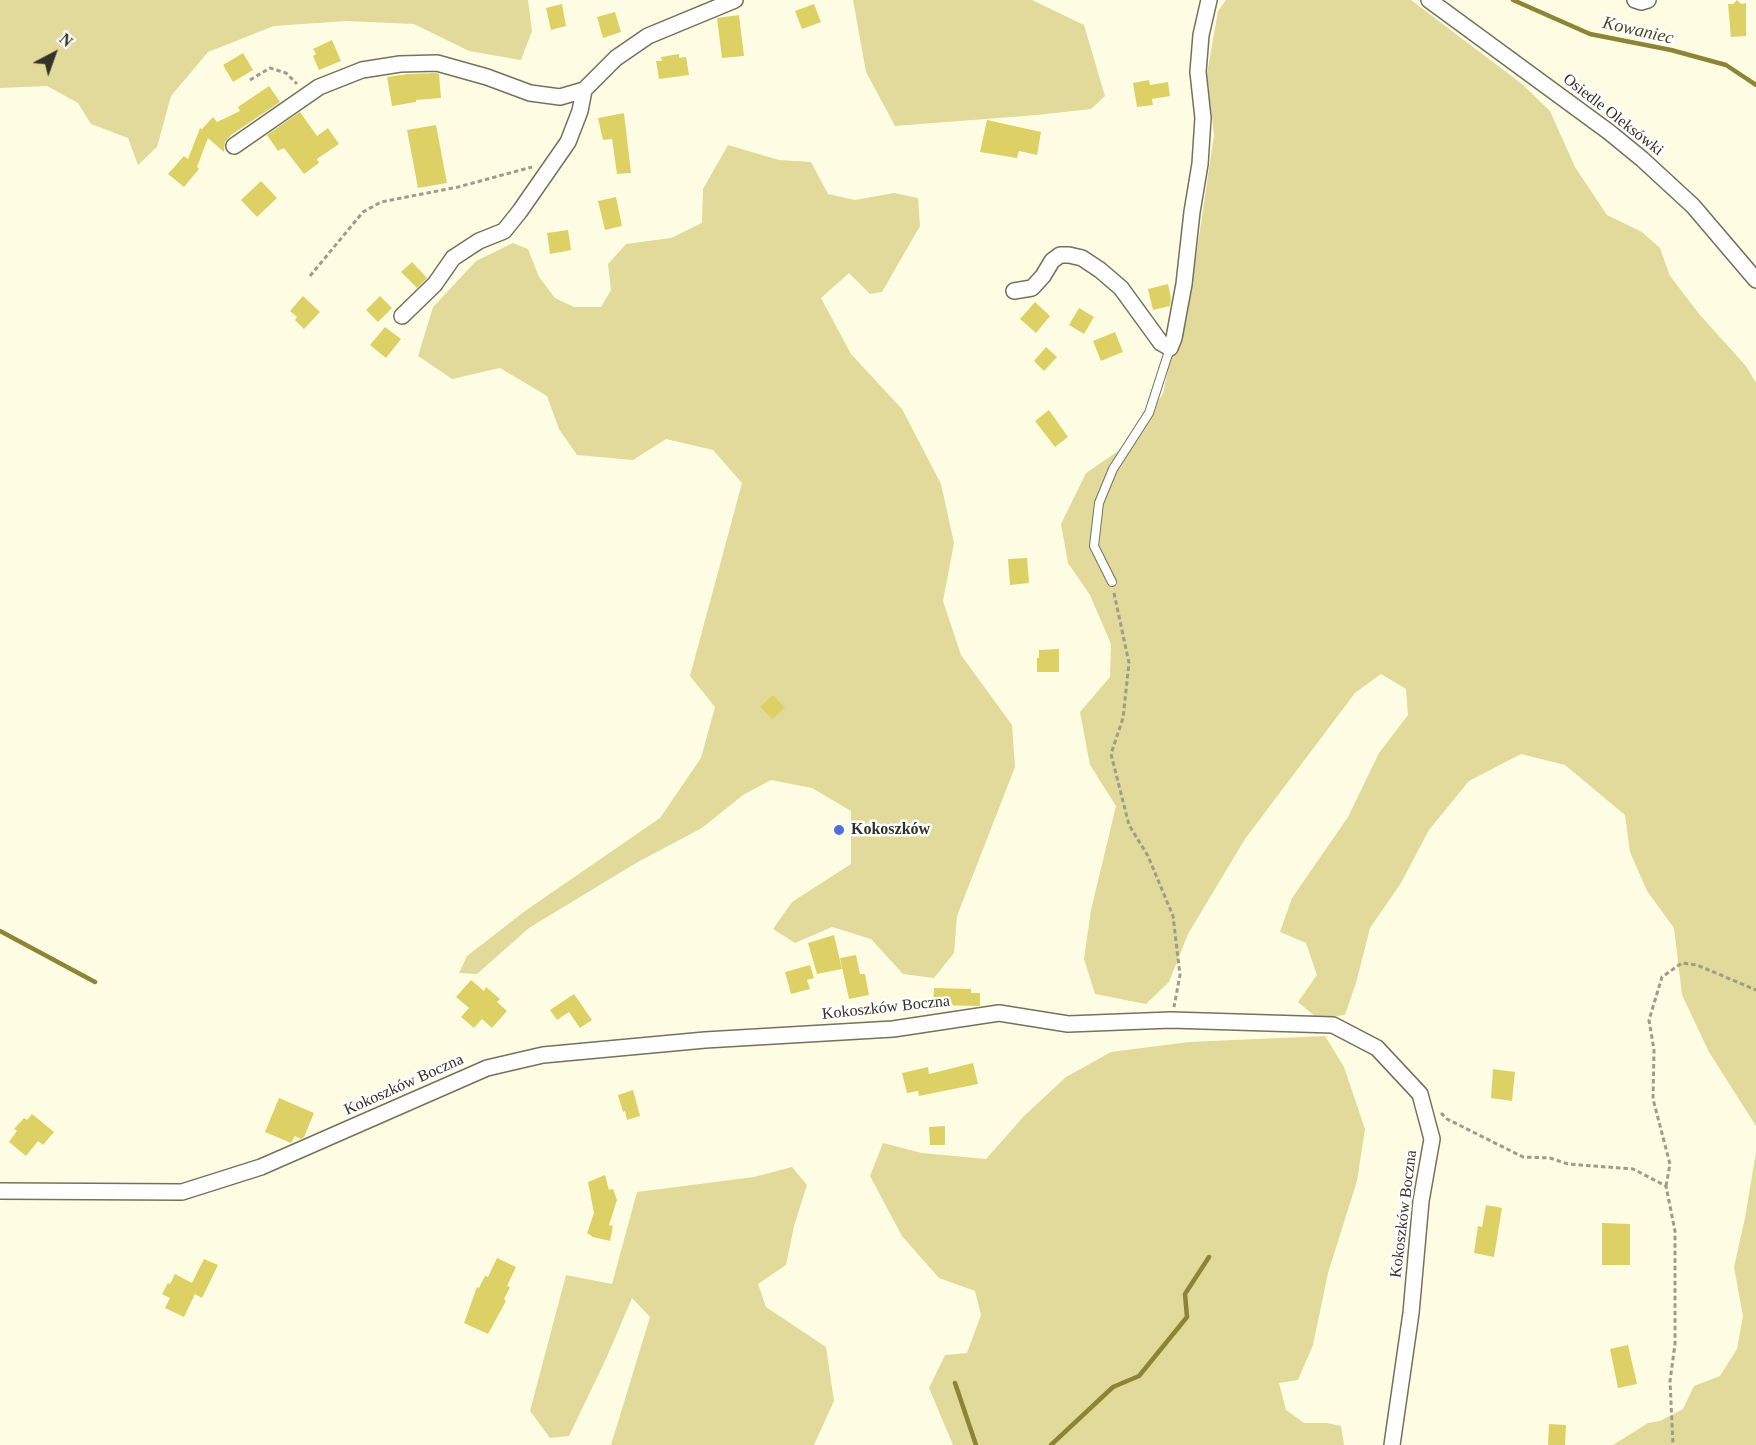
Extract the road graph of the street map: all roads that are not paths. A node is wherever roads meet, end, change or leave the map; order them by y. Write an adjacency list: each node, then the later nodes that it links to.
1 (735, 0): 6 (street)
2 (1209, 0): 11 (street)
3 (1429, 0): 8 (street, Osiedle Oleksówki)
4 (1635, 0): 5 (street)
5 (1648, 0)
6 (584, 90): 7 (street); 10 (street)
7 (234, 146)
8 (1756, 280)
9 (1014, 291): 11 (street)
10 (402, 316)
11 (1170, 348): 12 (lane)
12 (1112, 582)
13 (0, 1191): 14 (street, Kokoszków Boczna)
14 (1392, 1445)

